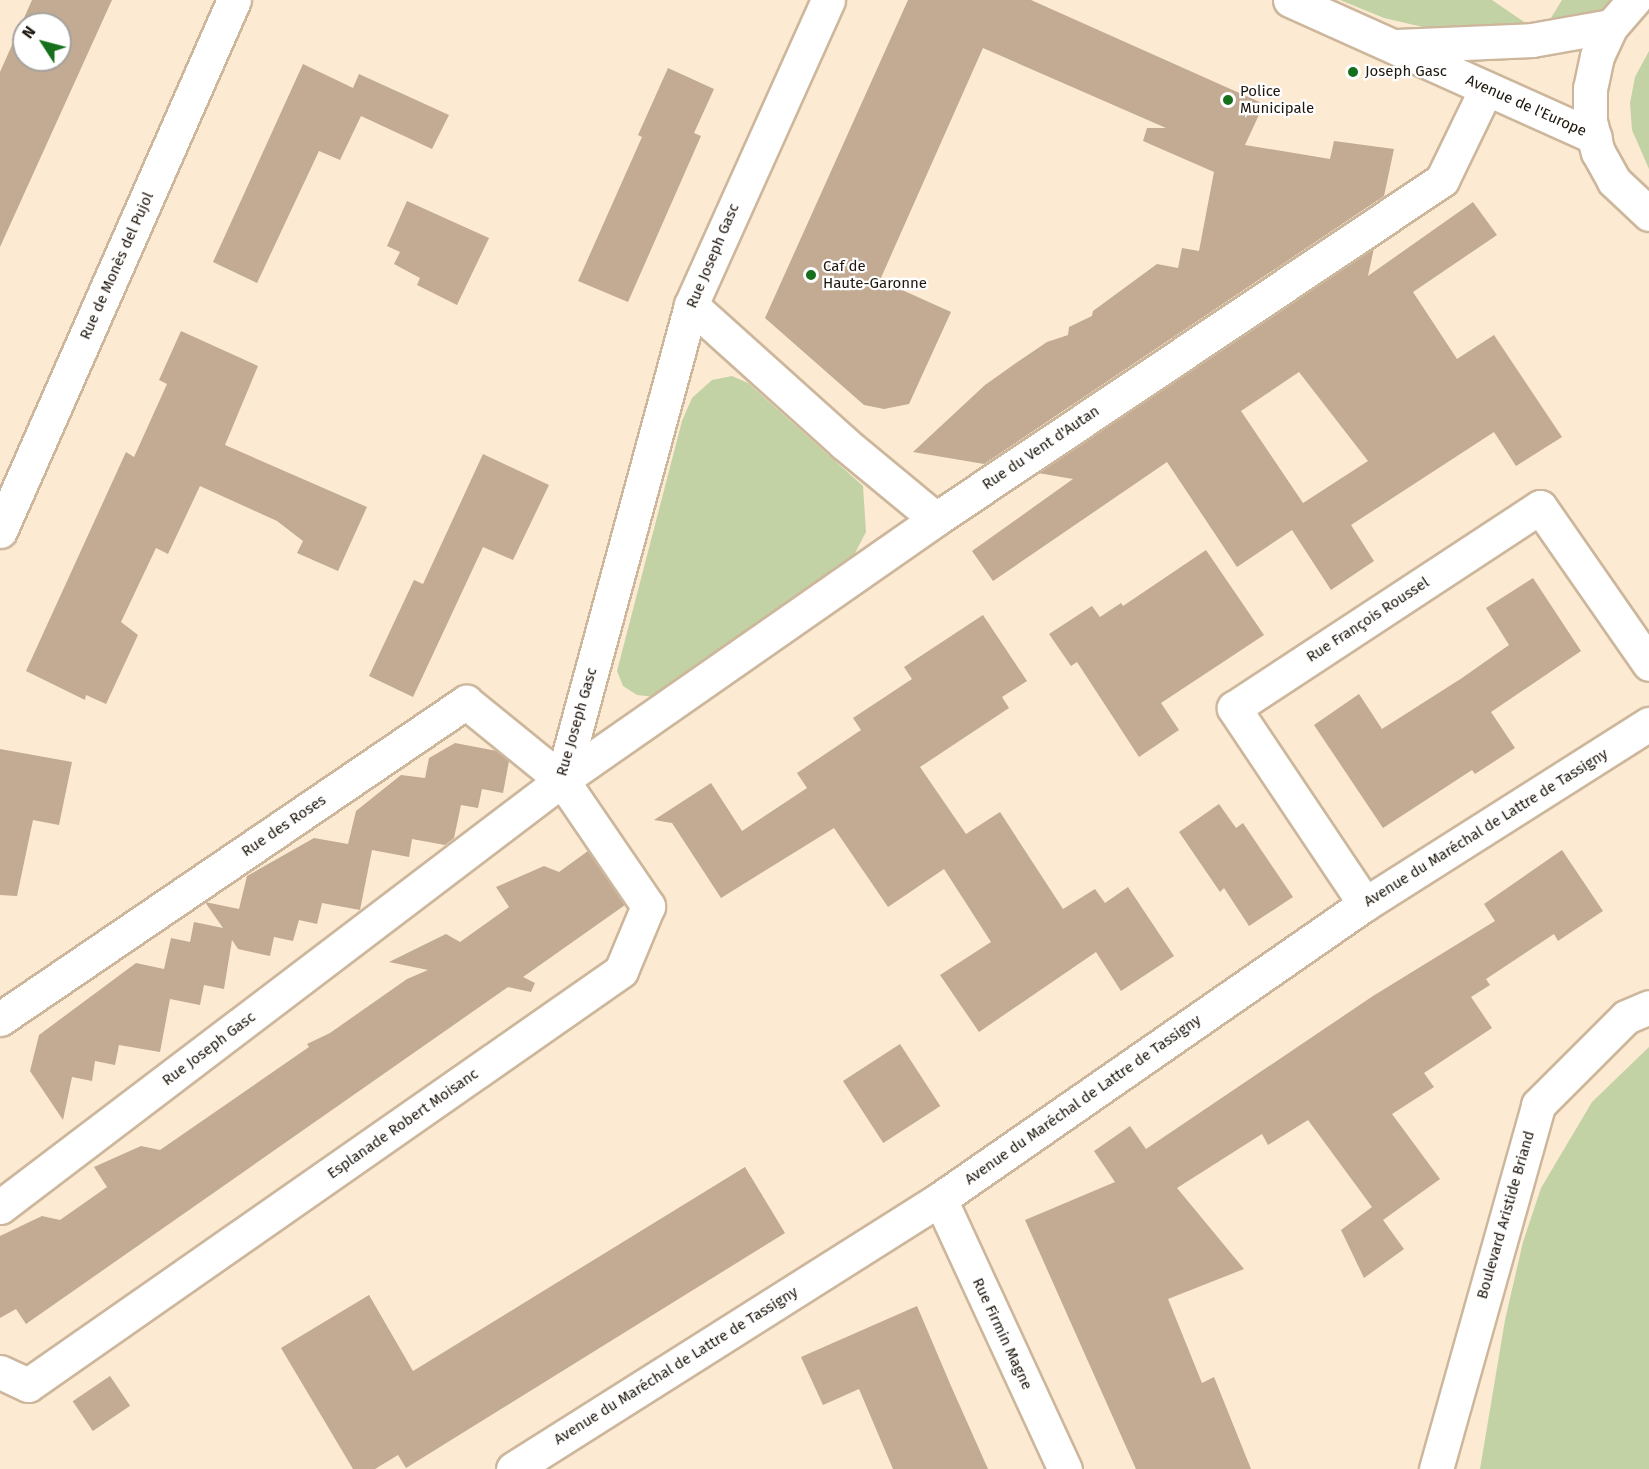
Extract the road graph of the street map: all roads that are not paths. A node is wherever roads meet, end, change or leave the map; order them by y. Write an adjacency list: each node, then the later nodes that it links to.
1 (234, 0): 12 (street, Rue de Monès del Pujol)
2 (828, 0): 10 (street, Rue Joseph Gasc)
3 (1290, 0): 6 (street, Avenue de l'Europe)
4 (1634, 0): 5 (street)
5 (1611, 26): 6 (street, Avenue de l'Europe); 8 (street)
6 (1392, 46): 7 (street, Avenue de l'Europe)
7 (1486, 89): 8 (street, Avenue de l'Europe); 11 (street, Rue du Vent d'Autan)
8 (1595, 137): 9 (street)
9 (1649, 214)
10 (691, 305): 11 (street); 15 (street, Rue Joseph Gasc)
11 (936, 519): 15 (street, Rue du Vent d'Autan)
12 (0, 531)
13 (1649, 664): 16 (street, Rue François Roussel)
14 (1649, 724): 16 (street, Avenue du Maréchal de Lattre de Tassigny)
15 (562, 780): 18 (street, Rue des Roses); 20 (street, Rue Joseph Gasc); 21 (street, Esplanade Robert Moisanc)
16 (1365, 904): 19 (street, Avenue du Maréchal de Lattre de Tassigny)
17 (1649, 1007): 24 (street, Boulevard Aristide Briand)
18 (0, 1019)
19 (940, 1199): 22 (street, Avenue du Maréchal de Lattre de Tassigny); 23 (street, Rue Firmin Magne)
20 (0, 1207)
21 (0, 1372)
22 (513, 1469)
23 (1065, 1469)
24 (1436, 1469)

